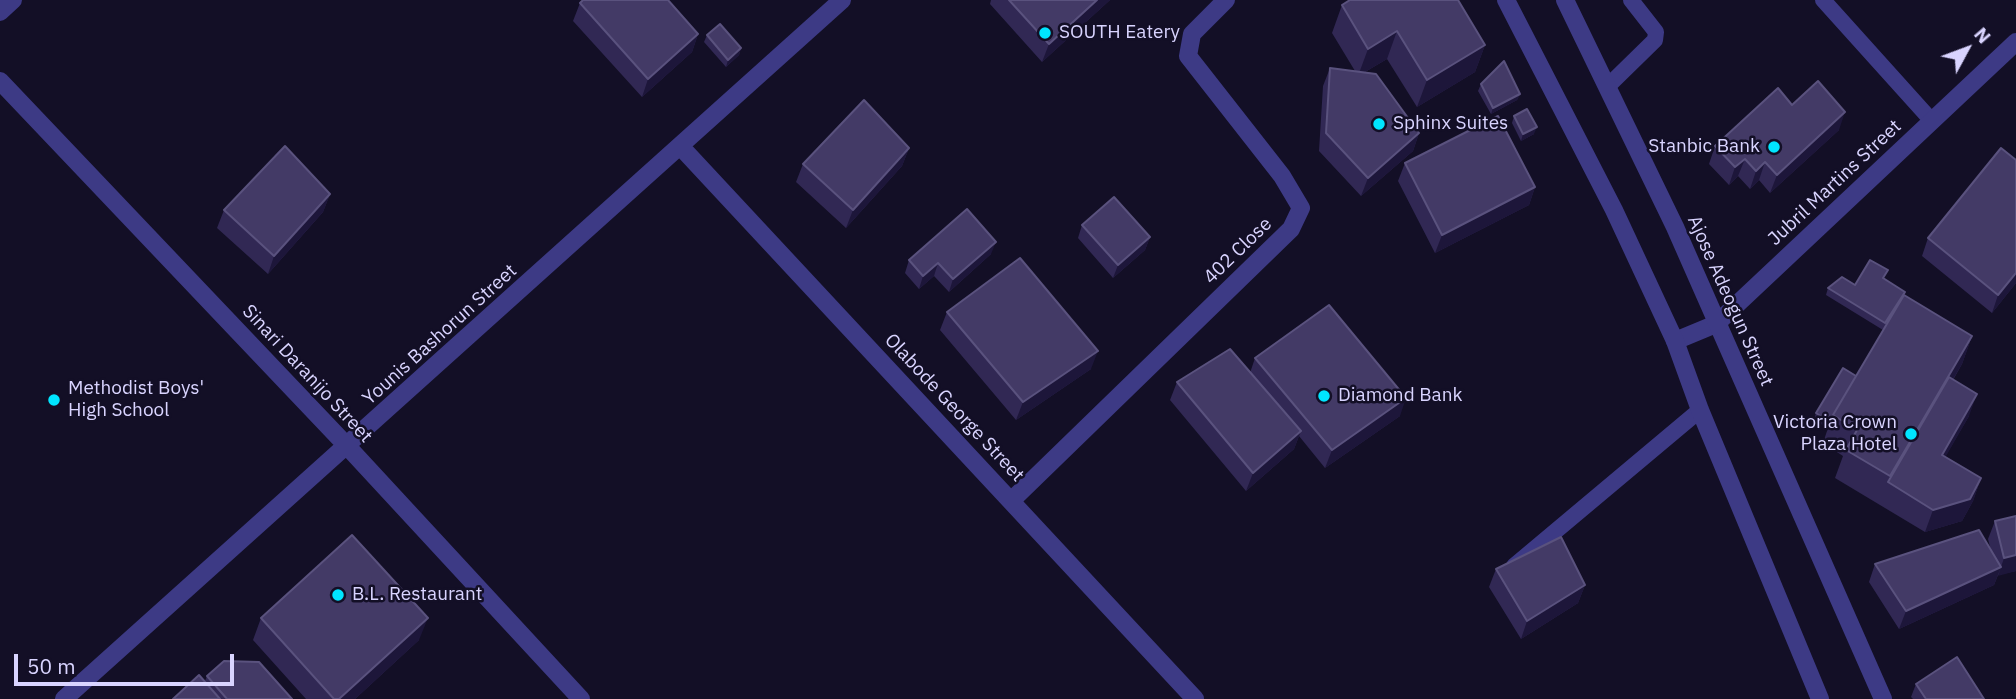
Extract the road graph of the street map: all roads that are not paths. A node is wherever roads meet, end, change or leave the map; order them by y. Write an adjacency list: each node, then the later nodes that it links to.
1 (13, 0): 8 (street)
2 (842, 0): 13 (street, Younis Bashorun Street)
3 (1226, 0): 18 (street, 402 Close)
4 (1506, 0): 15 (street)
5 (1631, 0): 11 (lane)
6 (1823, 0): 12 (lane)
7 (1568, 2): 11 (street, Ajose Adeogun Street)
8 (0, 12)
9 (2016, 42): 12 (street, Jubril Martins Street)
10 (0, 81): 17 (street, Sinari Daranijo Street)
11 (1608, 86): 14 (street, Ajose Adeogun Street)
12 (1932, 121): 14 (street, Jubril Martins Street)
13 (681, 147): 17 (street, Younis Bashorun Street); 18 (street, Olabode George Street)
14 (1716, 324): 15 (street, Jubril Martins Street); 24 (street, Ajose Adeogun Street)
15 (1675, 341): 16 (street)
16 (1700, 410): 19 (lane); 23 (street)
17 (347, 446): 20 (street, Younis Bashorun Street); 21 (street, Sinari Daranijo Street)
18 (1012, 500): 22 (street, Olabode George Street)
19 (1513, 567)
20 (64, 699)
21 (581, 699)
22 (1195, 699)
23 (1821, 699)
24 (1883, 699)

